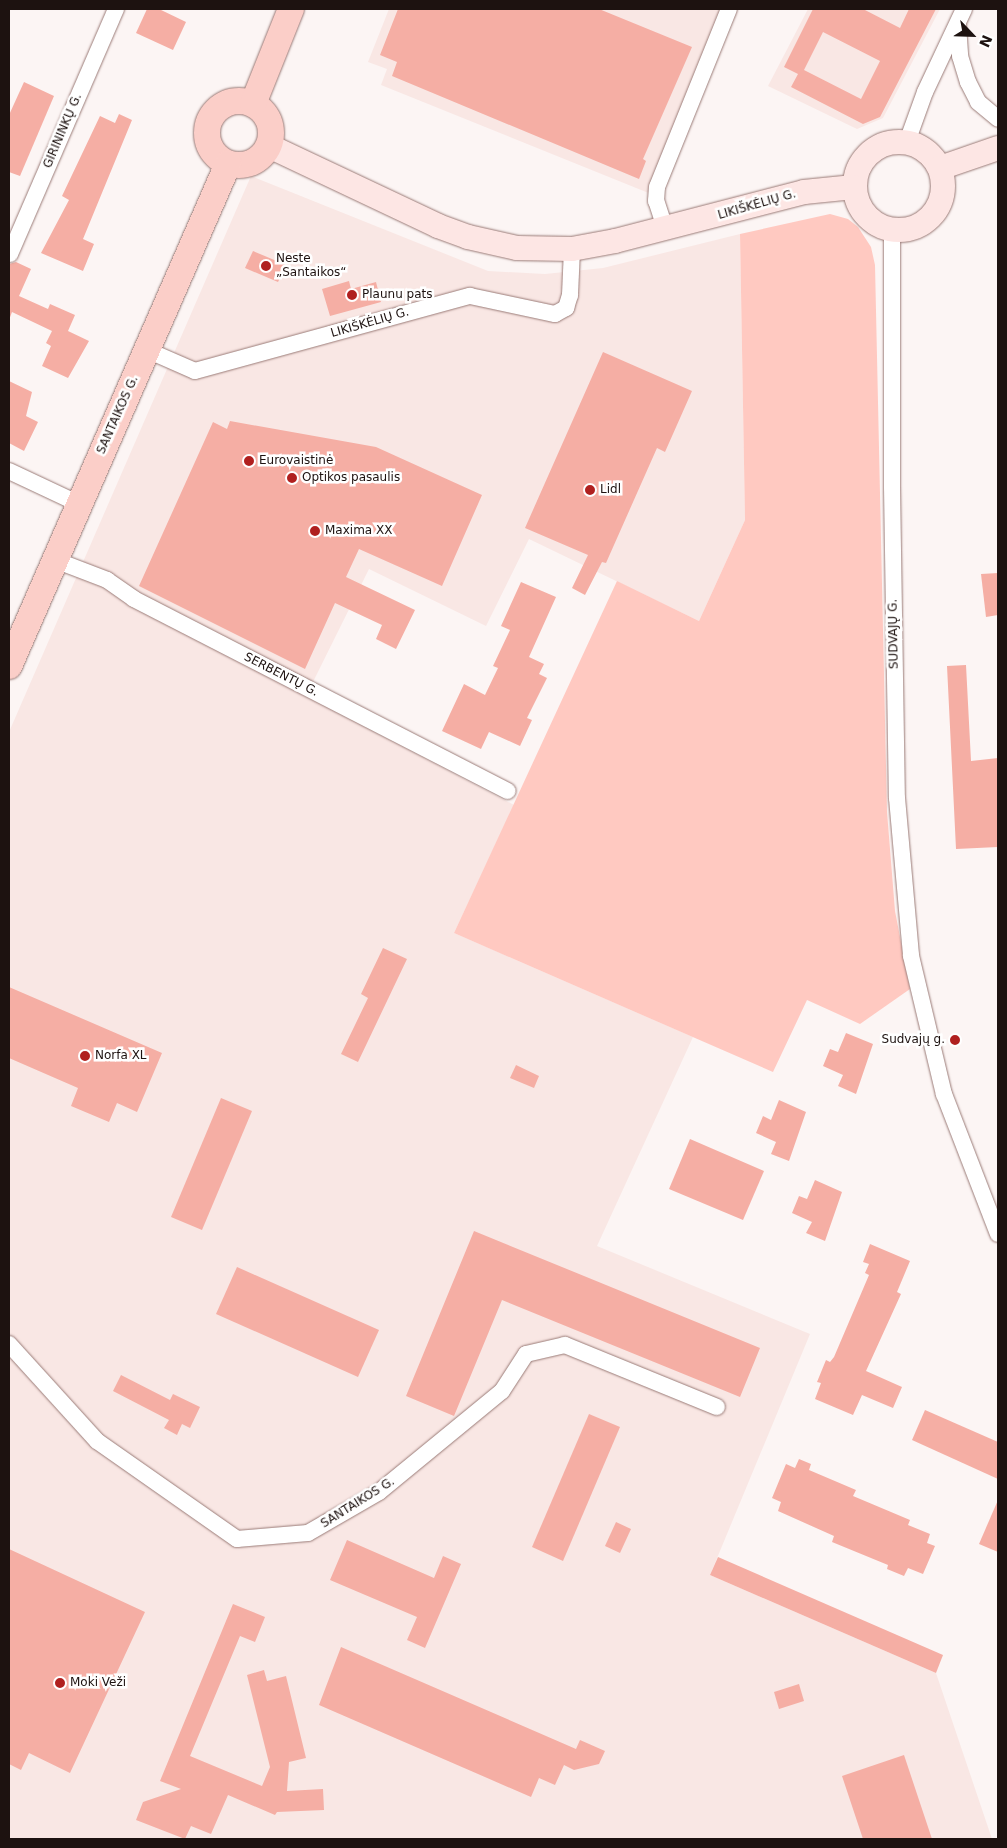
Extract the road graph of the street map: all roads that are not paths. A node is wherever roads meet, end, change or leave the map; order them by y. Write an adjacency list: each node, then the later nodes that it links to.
1 (116, 9): 16 (street, GIRININKŲ G.)
2 (291, 9): 5 (main road)
3 (729, 9): 14 (street)
4 (961, 16): 6 (street); 7 (street)
5 (253, 104): 8 (main road); 10 (main road)
6 (998, 119)
7 (907, 142): 11 (street); 12 (street)
8 (269, 146): 10 (main road); 15 (street, LIKIŠKĖLIŲ G.)
9 (998, 148): 11 (street)
10 (228, 164): 17 (main road, SANTAIKOS G.)
11 (940, 168): 13 (street)
12 (854, 187): 13 (street); 14 (street, LIKIŠKĖLIŲ G.)
13 (892, 230): 23 (street, SUDVAJŲ G.)
14 (666, 231): 15 (street, LIKIŠKĖLIŲ G.)
15 (572, 249): 17 (street, LIKIŠKĖLIŲ G.)
16 (10, 254)
17 (147, 350): 19 (main road, SANTAIKOS G.)
18 (9, 471): 19 (street)
19 (79, 504): 20 (main road, SANTAIKOS G.)
20 (55, 560): 21 (main road, SANTAIKOS G.); 22 (street, SERBENTŲ G.)
21 (9, 666)
22 (508, 790)
23 (992, 1200): 24 (street, SUDVAJŲ G.)
24 (998, 1234)
25 (9, 1344): 26 (street, SANTAIKOS G.)
26 (717, 1407)

